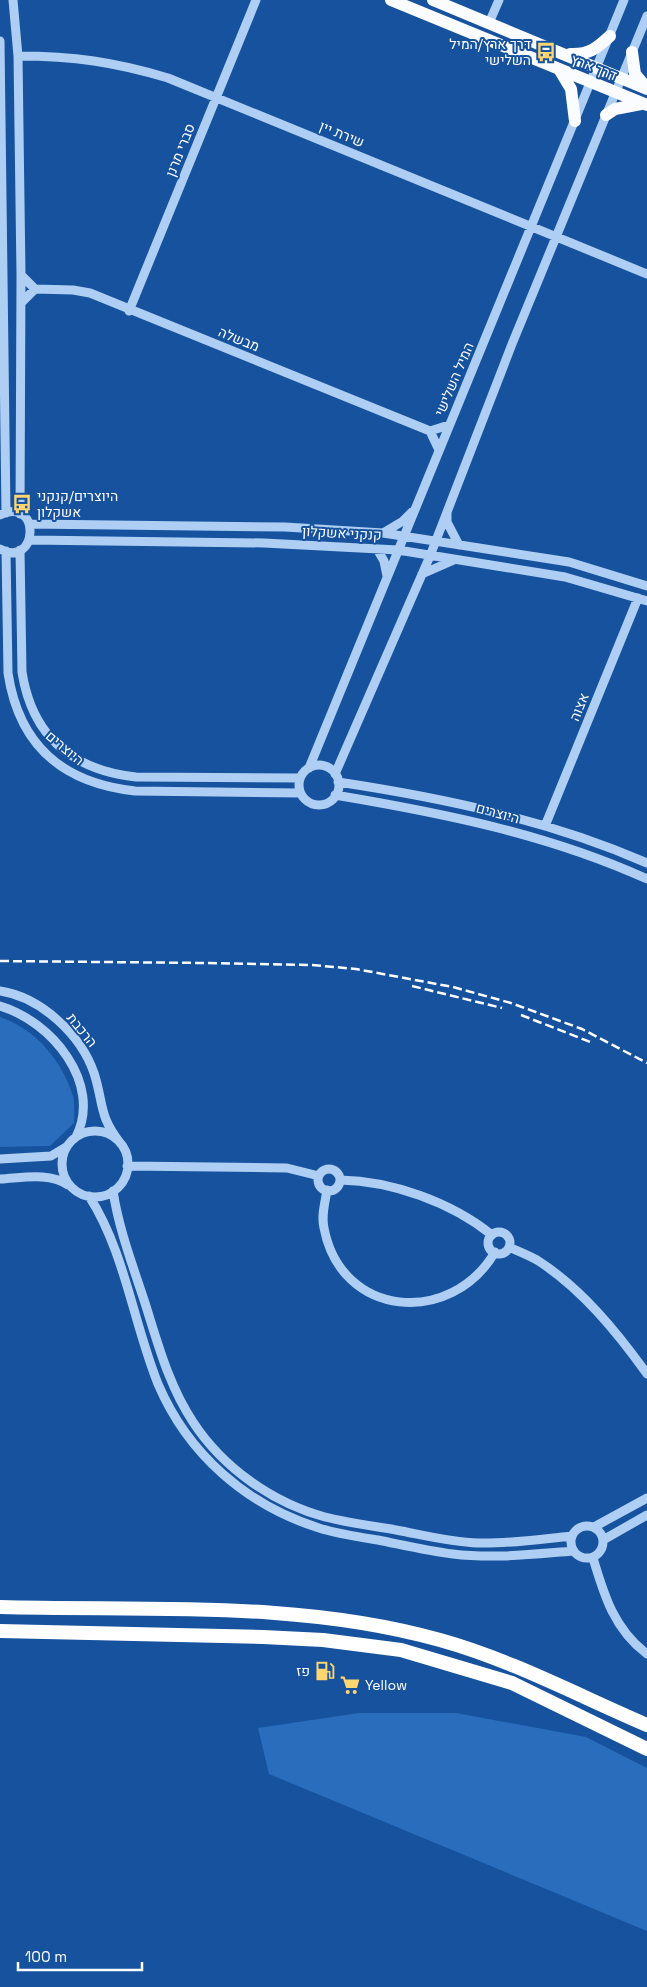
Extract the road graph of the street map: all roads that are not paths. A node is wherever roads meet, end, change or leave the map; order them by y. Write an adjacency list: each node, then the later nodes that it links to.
1 (14, 0): 13 (street)
2 (256, 0): 20 (street, סברי מרנן)
3 (391, 0): 15 (main road, דרך ארץ)
4 (433, 0): 8 (main road, דרך ארץ)
5 (499, 0): 8 (street)
6 (624, 0): 9 (street, המיל השלישי)
7 (647, 16): 11 (street)
8 (489, 23): 12 (main road, דרך ארץ)
9 (610, 36): 12 (main road); 14 (street, המיל השלישי)
10 (0, 41): 36 (street)
11 (632, 52): 16 (street); 18 (main road)
12 (565, 54): 14 (main road, דרך ארץ)
13 (18, 56): 20 (street, שירת יין); 27 (street)
14 (597, 67): 16 (main road, דרך ארץ); 17 (street, המיל השלישי)
15 (559, 69): 17 (main road, דרך ארץ); 23 (main road)
16 (622, 78): 18 (main road, דרך ארץ); 19 (street)
17 (591, 82): 19 (main road, דרך ארץ); 23 (street, המיל השלישי)
18 (647, 88)
19 (616, 92): 21 (main road, דרך ארץ); 22 (street)
20 (216, 98): 24 (street, שירת יין); 30 (street, סברי מרנן)
21 (646, 104): 22 (main road)
22 (606, 116): 25 (street)
23 (575, 121): 24 (street, המיל השלישי)
24 (532, 226): 25 (street, שירת יין); 31 (street, המיל השלישי)
25 (557, 236): 26 (street, שירת יין); 35 (street)
26 (647, 274)
27 (21, 275): 28 (street); 29 (street)
28 (35, 289): 29 (street); 30 (street, מבשלה)
29 (22, 302): 37 (street)
30 (129, 310): 32 (street, מבשלה)
31 (449, 425): 32 (street); 33 (street, המיל השלישי)
32 (430, 431): 33 (street)
33 (439, 450): 34 (street, המיל השלישי)
34 (416, 508): 39 (street); 40 (street, המיל השלישי)
35 (446, 511): 42 (street); 43 (street)
36 (3, 514): 37 (street)
37 (20, 514): 38 (street)
38 (30, 524): 39 (street, קנקני אשקלון); 41 (street)
39 (383, 533): 40 (street, קנקני אשקלון)
40 (406, 536): 42 (street, קנקני אשקלון); 47 (street, המיל השלישי)
41 (30, 540): 44 (street, קנקני אשקלון); 46 (street)
42 (435, 541): 43 (street, קנקני אשקלון); 48 (street)
43 (459, 545): 53 (street, קנקני אשקלון)
44 (377, 549): 47 (street, קנקני אשקלון); 52 (street)
45 (3, 550): 46 (street); 59 (street, היוצרים)
46 (20, 550): 57 (street, היוצרים)
47 (398, 550): 48 (street, קנקני אשקלון); 52 (street, המיל השלישי)
48 (430, 556): 49 (street, קנקני אשקלון); 50 (street)
49 (457, 559): 50 (street); 54 (street, קנקני אשקלון)
50 (422, 574): 58 (street)
51 (647, 575): 53 (street)
52 (387, 579): 56 (street, המיל השלישי)
53 (645, 585)
54 (638, 598): 55 (street, קנקני אשקלון); 61 (street, אצוה)
55 (647, 601)
56 (309, 768): 57 (street); 58 (street)
57 (300, 778): 59 (street)
58 (337, 778): 60 (street); 61 (street, היוצרים)
59 (300, 793): 60 (street)
60 (335, 796): 63 (street, היוצרים)
61 (545, 826): 62 (street, היוצרים)
62 (647, 863)
63 (647, 879)
64 (0, 991): 67 (street, הרכבת)
65 (0, 1006): 66 (street, הרכבת)
66 (75, 1137): 67 (street); 68 (street)
67 (121, 1144): 70 (street)
68 (68, 1146): 69 (street); 74 (street)
69 (0, 1159)
70 (127, 1166): 71 (street); 76 (street)
71 (319, 1176): 73 (street); 75 (street)
72 (0, 1179): 74 (street)
73 (340, 1180): 75 (street); 78 (street)
74 (71, 1186): 77 (street)
75 (326, 1190): 80 (street)
76 (113, 1191): 77 (street); 85 (street)
77 (89, 1196): 87 (street)
78 (492, 1235): 79 (street); 80 (street)
79 (509, 1247): 80 (street); 81 (street)
80 (495, 1252)
81 (647, 1374)
82 (647, 1498): 84 (street)
83 (647, 1515): 86 (street)
84 (594, 1527): 85 (street); 86 (street)
85 (572, 1536): 87 (street)
86 (604, 1540): 88 (street)
87 (574, 1552): 88 (street)
88 (593, 1558): 91 (street)
89 (0, 1605): 92 (highway)
90 (0, 1630): 93 (highway)
91 (647, 1654)
92 (647, 1725)
93 (647, 1749)

